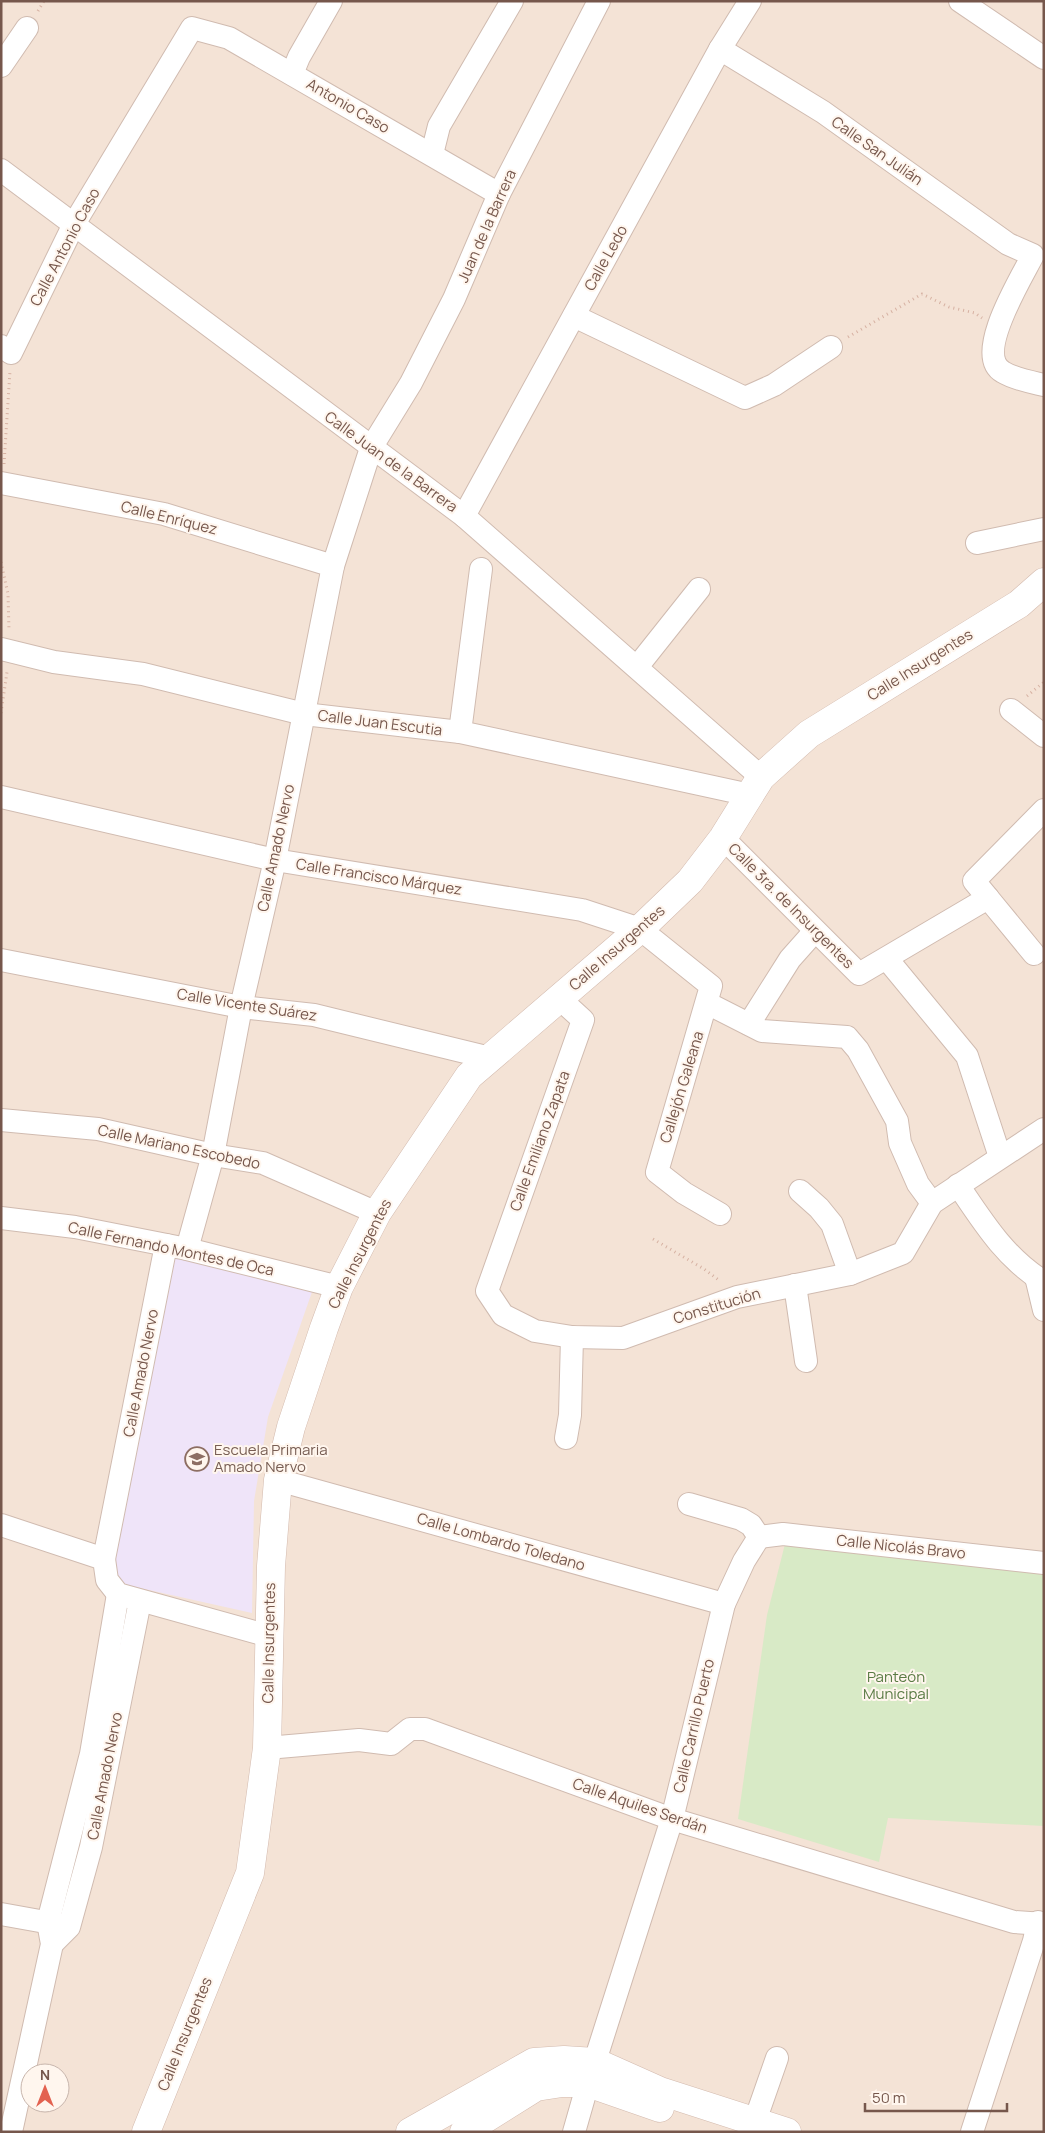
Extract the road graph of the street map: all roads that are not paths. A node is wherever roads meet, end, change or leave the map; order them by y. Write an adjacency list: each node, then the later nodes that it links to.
1 (331, 1): 11 (street)
2 (512, 1): 12 (street)
3 (599, 1): 14 (street, Juan de la Barrera)
4 (750, 1): 8 (street, Calle Ledo)
5 (960, 1): 9 (street)
6 (28, 28): 10 (street)
7 (192, 28): 11 (street, Antonio Caso); 15 (street, Calle Antonio Caso)
8 (720, 49): 16 (street, Calle Ledo); 19 (street, Calle San Julián)
9 (1044, 58)
10 (1, 66)
11 (292, 74): 12 (street, Antonio Caso)
12 (432, 154): 14 (street, Antonio Caso)
13 (1, 170): 15 (street, Calle Juan de la Barrera)
14 (499, 194): 20 (street, Juan de la Barrera)
15 (74, 224): 18 (street, Calle Antonio Caso); 20 (street, Calle Juan de la Barrera)
16 (574, 316): 17 (street); 22 (street, Calle Ledo)
17 (831, 347)
18 (6, 350)
19 (1044, 385)
20 (371, 448): 22 (street, Calle Juan de la Barrera); 25 (street, Calle Amado Nervo)
21 (2, 483): 25 (street, Calle Enríquez)
22 (464, 516): 30 (street, Calle Juan de la Barrera)
23 (1044, 529): 24 (street)
24 (977, 543)
25 (333, 566): 32 (street, Calle Amado Nervo)
26 (481, 569): 33 (street)
27 (1044, 582): 35 (main road, Calle Insurgentes)
28 (699, 589): 30 (street)
29 (6, 650): 32 (street, Calle Juan Escutia)
30 (636, 668): 35 (street, Calle Juan de la Barrera)
31 (1011, 710): 34 (street)
32 (304, 714): 33 (street, Calle Juan Escutia); 39 (street, Calle Amado Nervo)
33 (460, 732): 35 (street, Calle Juan Escutia)
34 (1044, 736)
35 (755, 786): 38 (main road, Calle Insurgentes)
36 (1, 797): 39 (street, Calle Francisco Márquez)
37 (1044, 810): 40 (street)
38 (723, 838): 41 (main road, Calle Insurgentes); 42 (street, Calle 3ra. de Insurgentes)
39 (275, 860): 41 (street, Calle Francisco Márquez); 48 (street, Calle Amado Nervo)
40 (988, 898): 43 (street); 45 (street)
41 (640, 929): 46 (main road, Calle Insurgentes); 47 (street)
42 (814, 932): 45 (street, Calle 3ra. de Insurgentes); 49 (street)
43 (1034, 954)
44 (1, 960): 48 (street, Calle Vicente Suárez)
45 (886, 960): 54 (street)
46 (559, 998): 50 (main road, Calle Insurgentes); 66 (street, Calle Emiliano Zapata)
47 (708, 1002): 49 (street); 59 (street, Callejón Galeana)
48 (241, 1007): 50 (street, Calle Vicente Suárez); 53 (street, Calle Amado Nervo)
49 (749, 1024): 57 (street)
50 (490, 1058): 58 (main road, Calle Insurgentes)
51 (1, 1120): 53 (street, Calle Mariano Escobedo)
52 (1044, 1129): 54 (street)
53 (213, 1155): 58 (street, Calle Mariano Escobedo); 61 (street, Calle Amado Nervo)
54 (1000, 1158): 55 (street)
55 (958, 1186): 57 (street); 63 (street)
56 (800, 1191): 62 (street)
57 (932, 1203): 62 (street, Constitución)
58 (377, 1213): 65 (main road, Calle Insurgentes)
59 (720, 1214)
60 (1, 1218): 61 (street, Calle Fernando Montes de Oca)
61 (176, 1247): 65 (street, Calle Fernando Montes de Oca); 75 (street, Calle Amado Nervo)
62 (850, 1274): 64 (street, Constitución)
63 (1040, 1280): 67 (street)
64 (796, 1285): 68 (street, Constitución); 69 (street)
65 (339, 1287): 71 (main road, Calle Insurgentes)
66 (487, 1291): 68 (street, Constitución)
67 (1044, 1310)
68 (572, 1337): 70 (street)
69 (806, 1360)
70 (566, 1438)
71 (278, 1480): 79 (street, Calle Lombardo Toledano); 80 (main road, Calle Insurgentes)
72 (688, 1504): 74 (street)
73 (1, 1525): 75 (street)
74 (758, 1538): 76 (street, Calle Nicolás Bravo); 79 (street, Calle Carrillo Puerto)
75 (104, 1559): 77 (street)
76 (1044, 1563)
77 (118, 1594): 78 (street); 82 (street, Calle Amado Nervo)
78 (140, 1601): 80 (street); 82 (street, Calle Amado Nervo)
79 (724, 1604): 83 (street, Calle Carrillo Puerto)
80 (269, 1636): 81 (main road, Calle Insurgentes)
81 (267, 1748): 83 (street, Calle Aquiles Serdán); 91 (main road, Calle Insurgentes)
82 (97, 1770): 85 (street, Calle Amado Nervo)
83 (672, 1819): 86 (street, Calle Aquiles Serdán); 88 (street, Calle Carrillo Puerto)
84 (1, 1914): 85 (street)
85 (56, 1931): 90 (street, Calle Amado Nervo)
86 (1040, 1933): 96 (street)
87 (777, 2058): 89 (street)
88 (591, 2073): 89 (main road); 92 (main road); 93 (main road); 94 (street, Calle Carrillo Puerto)
89 (743, 2127): 95 (main road)
90 (10, 2132)
91 (146, 2132)
92 (410, 2132)
93 (464, 2132)
94 (574, 2132)
95 (787, 2132)
96 (972, 2132)

